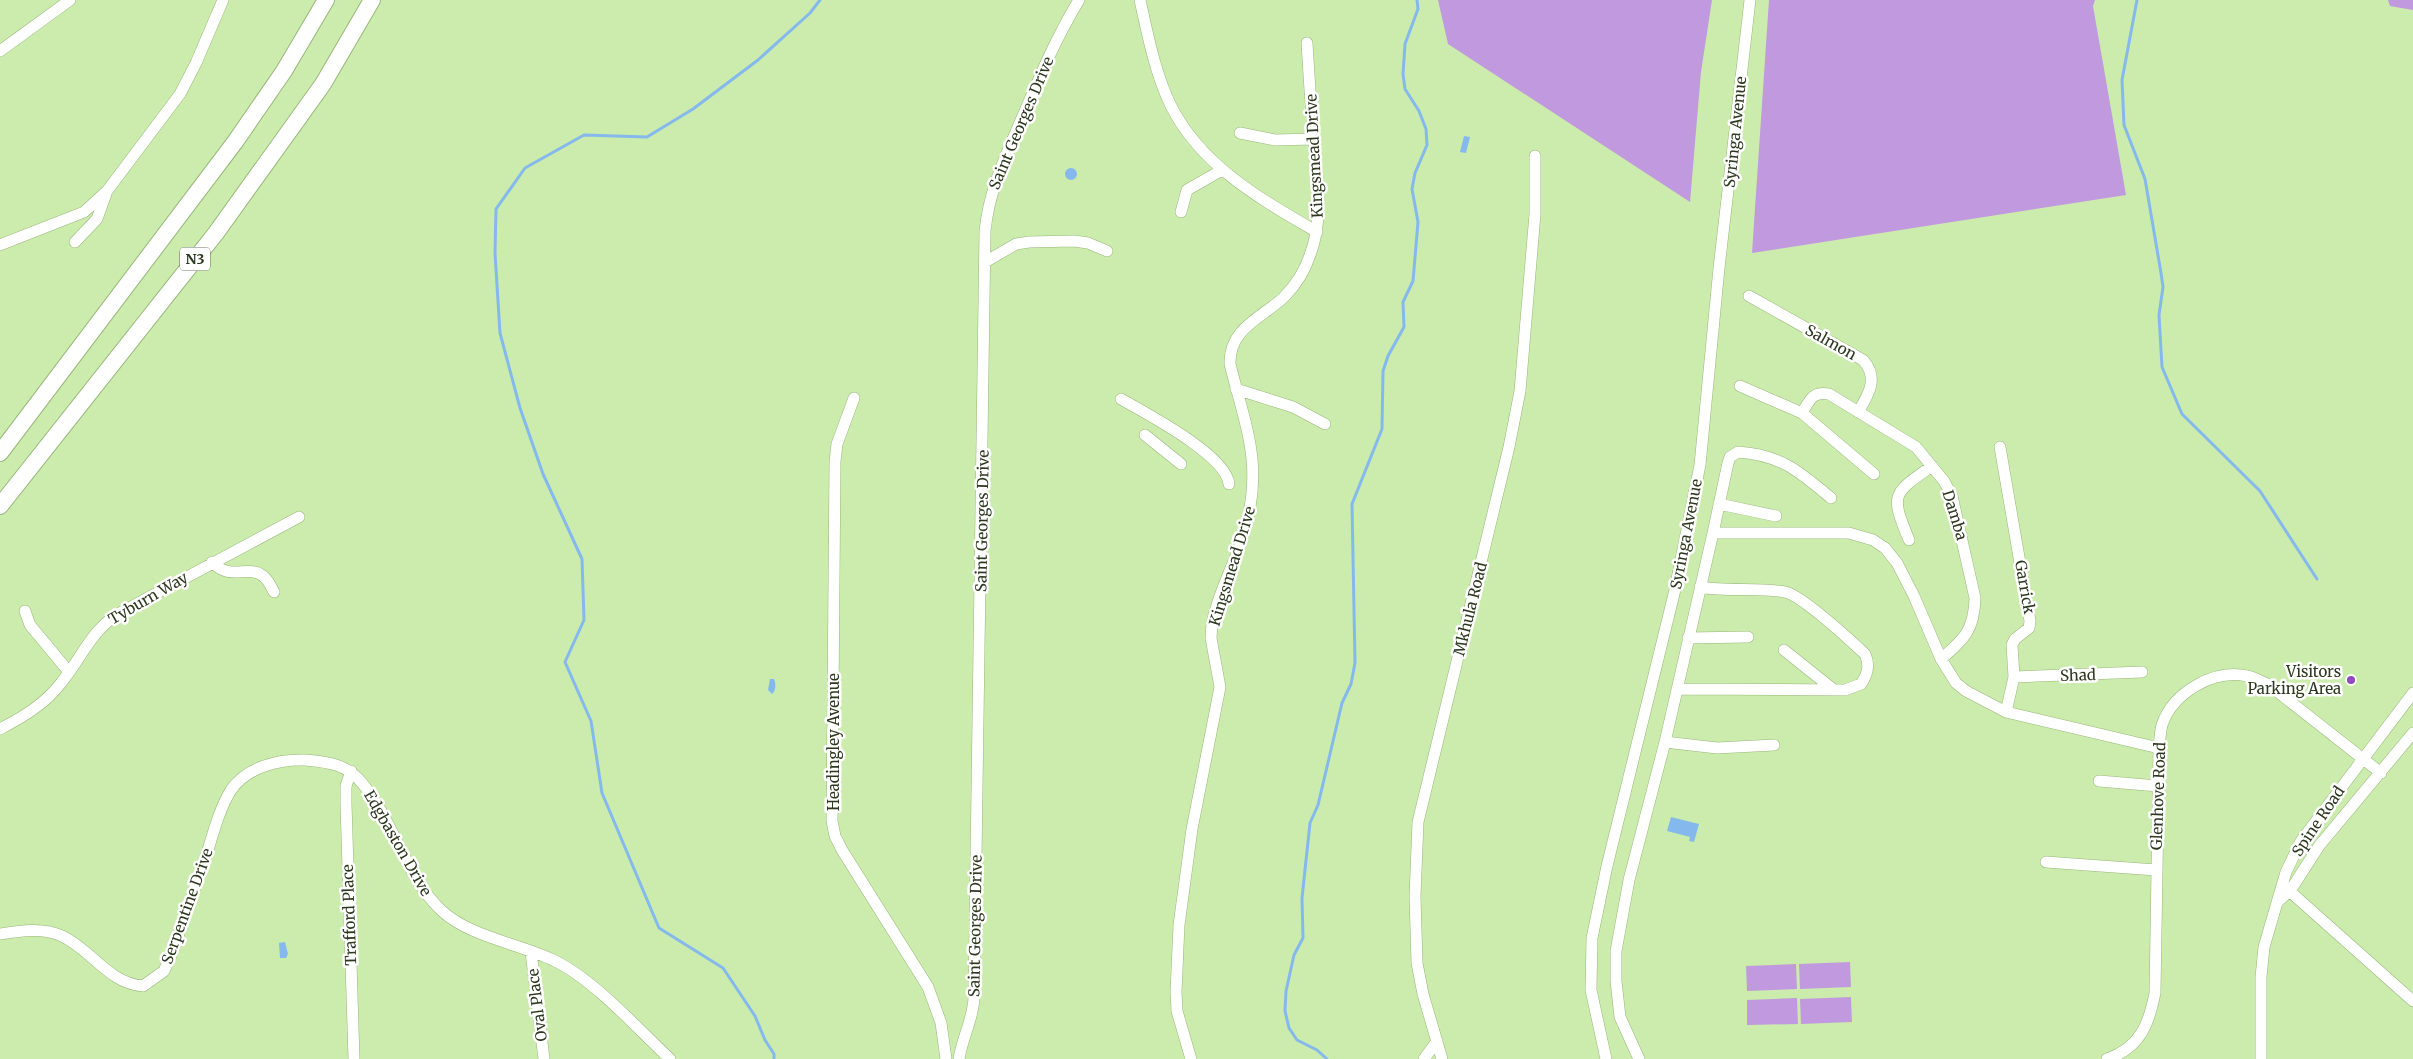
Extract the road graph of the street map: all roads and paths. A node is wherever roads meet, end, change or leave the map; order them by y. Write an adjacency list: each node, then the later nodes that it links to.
1 (70, 0): 9 (street)
2 (223, 0): 14 (street)
3 (326, 0): 34 (highway, N3)
4 (372, 0): 41 (highway, N3)
5 (1079, 0): 23 (street, Saint Georges Drive)
6 (1140, 0): 13 (street)
7 (1750, 0): 86 (street, Syringa Avenue)
8 (1307, 43): 11 (street, Kingsmead Drive)
9 (0, 51)
10 (1240, 133): 11 (street)
11 (1313, 139): 15 (street, Kingsmead Drive)
12 (1535, 156): 77 (street, Mkhula Road)
13 (1222, 170): 16 (street); 17 (street)
14 (107, 192): 19 (street); 20 (street)
15 (1318, 200): 17 (street); 18 (street, Kingsmead Drive)
16 (1181, 212)
17 (1292, 218): 18 (street); 22 (street)
18 (1317, 232): 22 (street, Kingsmead Drive)
19 (75, 242)
20 (0, 245)
21 (1107, 251): 23 (street)
22 (1310, 256): 26 (street, Kingsmead Drive)
23 (985, 262): 82 (street, Saint Georges Drive)
24 (1749, 296): 29 (street, Salmon)
25 (1740, 386): 30 (street)
26 (1236, 389): 31 (street); 83 (street, Kingsmead Drive)
27 (854, 398): 81 (street, Headingley Avenue)
28 (1121, 399): 38 (street)
29 (1858, 412): 30 (street, Damba); 36 (street, Damba)
30 (1802, 413): 37 (street)
31 (1325, 424)
32 (1145, 435): 35 (street)
33 (2000, 447): 56 (street, Garrick)
34 (0, 453)
35 (1181, 464)
36 (1932, 466): 45 (street); 53 (street, Damba)
37 (1874, 474)
38 (1229, 484)
39 (1831, 498): 40 (street)
40 (1719, 504): 42 (street); 44 (street)
41 (0, 506)
42 (1776, 516)
43 (299, 517): 46 (street, Tyburn Way)
44 (1713, 534): 47 (street); 53 (street)
45 (1909, 540)
46 (212, 562): 48 (street); 54 (street, Tyburn Way)
47 (1700, 587): 51 (street); 58 (street)
48 (274, 592)
49 (25, 611): 54 (street)
50 (1748, 637): 51 (street)
51 (1688, 638): 57 (street)
52 (1784, 650): 58 (street)
53 (1941, 659): 60 (street)
54 (69, 672): 61 (street, Tyburn Way)
55 (2142, 672): 56 (street, Shad)
56 (2014, 677): 60 (street, Garrick)
57 (1677, 689): 58 (street); 63 (street)
58 (1834, 690)
59 (2413, 693): 66 (street, Spine Road)
60 (2006, 712): 65 (street)
61 (0, 729)
62 (2413, 733): 68 (street, Spine Road)
63 (1665, 742): 64 (street); 87 (street)
64 (1774, 745)
65 (2159, 748): 66 (street, Glenhove Road); 70 (street, Glenhove Road)
66 (2362, 758): 68 (street, Glenhove Road); 73 (street, Spine Road)
67 (350, 772): 74 (street, Serpentine Drive); 75 (street, Edgbaston Drive); 78 (street, Trafford Place)
68 (2381, 774): 73 (street, Spine Road)
69 (2099, 780): 70 (street)
70 (2158, 786): 72 (street, Glenhove Road)
71 (2046, 862): 72 (street)
72 (2156, 870): 88 (street, Glenhove Road)
73 (2286, 888): 76 (street); 89 (street, Spine Road)
74 (0, 934)
75 (531, 952): 79 (street, Oval Place); 80 (street, Edgbaston Drive)
76 (2413, 1001)
77 (1437, 1041): 84 (street); 85 (street, Mkhula Road)
78 (354, 1059)
79 (544, 1059)
80 (670, 1059)
81 (946, 1059)
82 (959, 1059)
83 (1191, 1059)
84 (1424, 1059)
85 (1442, 1059)
86 (1606, 1059)
87 (1639, 1059)
88 (2107, 1059)
89 (2261, 1059)

